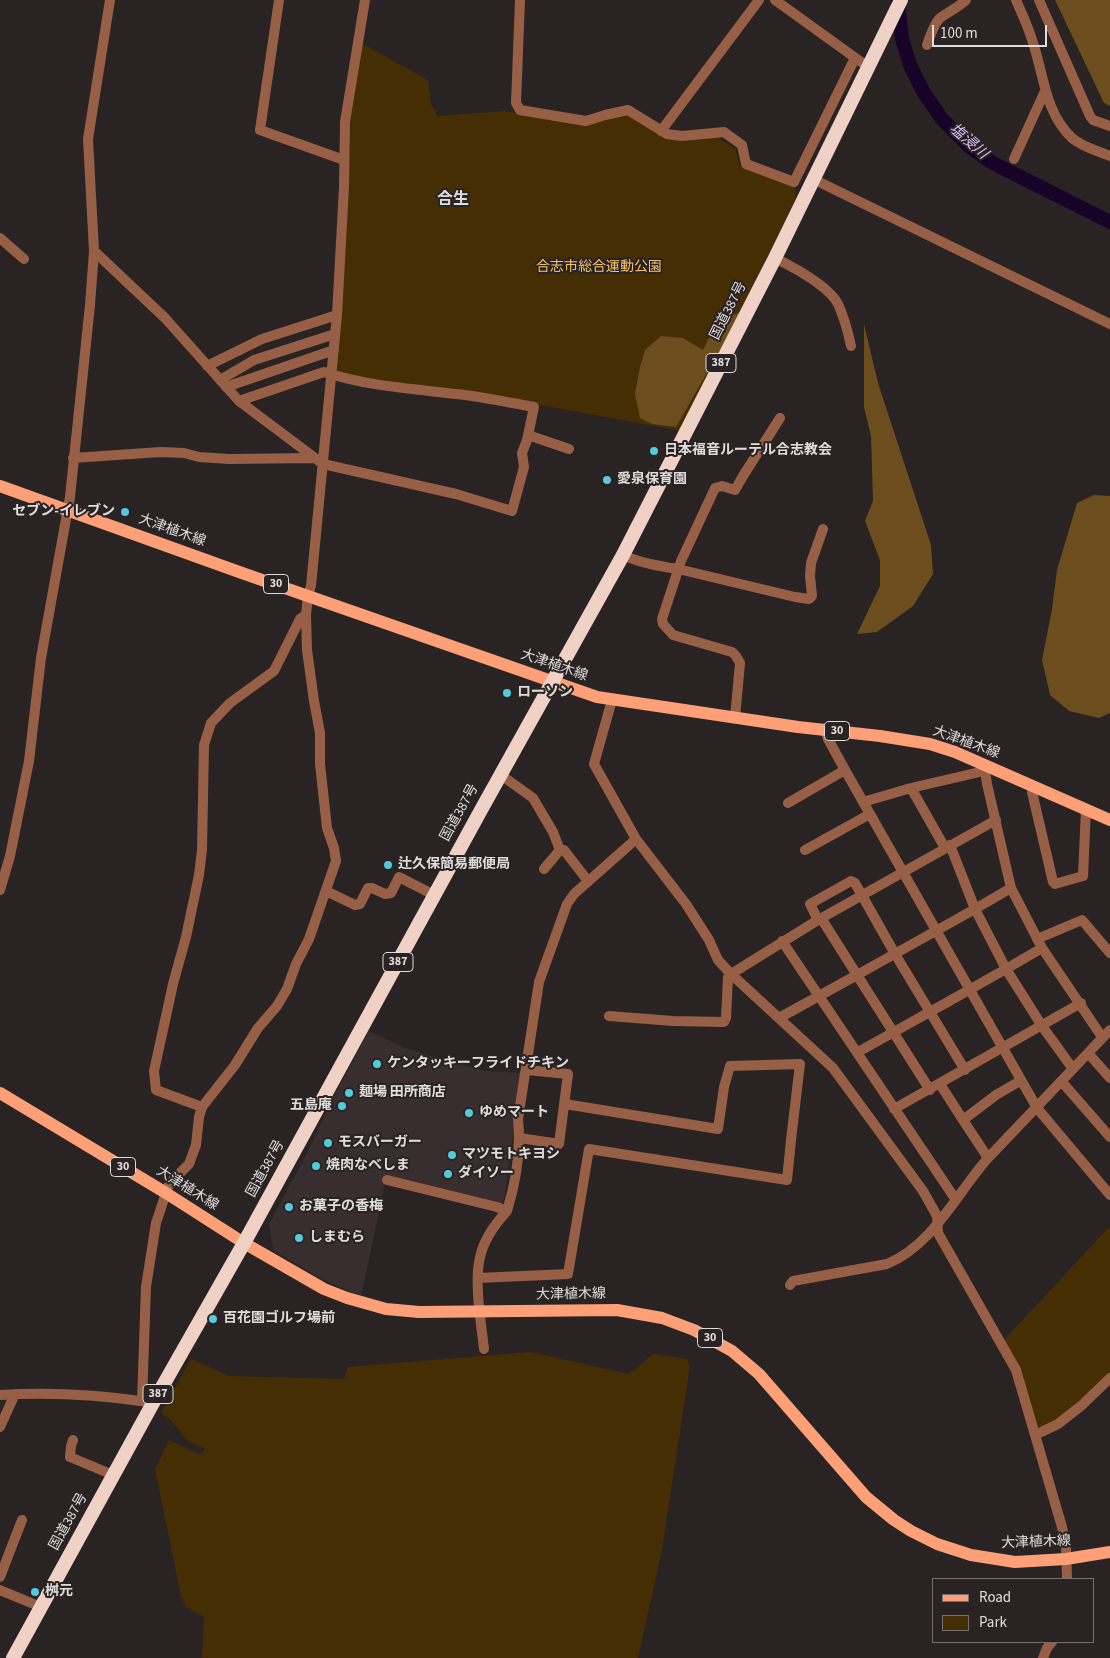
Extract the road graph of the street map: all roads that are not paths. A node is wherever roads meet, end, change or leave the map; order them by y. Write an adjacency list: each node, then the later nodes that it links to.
1 (110, 0): 22 (street)
2 (279, 0): 19 (street)
3 (365, 0): 19 (street)
4 (520, 0): 16 (street)
5 (759, 0): 16 (street)
6 (775, 0): 12 (street)
7 (902, 0): 13 (highway, 国道387号 / 387)
8 (966, 0): 11 (street)
9 (1016, 0): 14 (street)
10 (1039, 0): 15 (street)
11 (927, 45)
12 (855, 58): 13 (street); 16 (street)
13 (868, 67): 20 (highway, 国道387号 / 387)
14 (1046, 91): 17 (street); 18 (street)
15 (1110, 126)
16 (661, 131)
17 (1110, 156)
18 (1014, 159)
19 (344, 160): 25 (street)
20 (813, 180): 23 (highway, 国道387号 / 387); 26 (street)
21 (0, 238): 24 (street)
22 (94, 251): 30 (street); 37 (street)
23 (775, 258): 28 (street); 43 (highway, 国道387号 / 387)
24 (24, 259)
25 (336, 315): 27 (street); 30 (street)
26 (1110, 324)
27 (335, 334): 29 (street); 32 (street)
28 (851, 346)
29 (334, 350): 31 (street); 32 (street)
30 (207, 366): 32 (street)
31 (332, 374): 33 (street); 35 (street); 39 (street)
32 (223, 384): 33 (street)
33 (239, 402): 38 (street)
34 (780, 418): 44 (street)
35 (527, 438): 36 (street); 39 (street)
36 (568, 451)
37 (73, 458): 38 (street); 41 (street)
38 (314, 458): 39 (street)
39 (323, 464): 45 (street)
40 (0, 486): 41 (main road, 大津植木線 / 30)
41 (67, 510): 45 (main road, 大津植木線 / 30); 70 (street)
42 (823, 529): 44 (street)
43 (622, 555): 44 (street); 47 (highway, 国道387号 / 387)
44 (678, 569): 49 (street)
45 (308, 595): 46 (street); 47 (main road, 大津植木線 / 30)
46 (306, 615): 71 (street); 106 (street)
47 (553, 682): 48 (main road, 大津植木線 / 30); 53 (highway, 国道387号 / 387)
48 (612, 700): 49 (main road, 大津植木線 / 30); 62 (street)
49 (735, 718): 50 (main road, 大津植木線 / 30)
50 (825, 730): 51 (main road, 大津植木線 / 30); 52 (street)
51 (984, 768): 54 (main road, 大津植木線 / 30); 55 (street); 60 (street)
52 (845, 770): 56 (street); 57 (street)
53 (500, 775): 64 (street); 72 (highway, 国道387号 / 387)
54 (1033, 786): 58 (main road, 大津植木線 / 30); 58 (street)
55 (911, 788): 56 (street); 63 (street)
56 (863, 802): 59 (street)
57 (788, 803)
58 (1086, 809): 61 (main road, 大津植木線 / 30)
59 (870, 814): 65 (street); 67 (street)
60 (996, 820): 63 (street); 69 (street)
61 (1110, 820)
62 (636, 839): 68 (street); 82 (street)
63 (947, 846): 67 (street); 74 (street)
64 (560, 850): 66 (street); 68 (street)
65 (805, 850)
66 (544, 869)
67 (903, 871): 73 (street); 76 (street)
68 (588, 881): 97 (street)
69 (1011, 888): 74 (street); 78 (street)
70 (0, 890)
71 (326, 891): 72 (street); 106 (street)
72 (434, 895): 119 (highway, 国道387号 / 387)
73 (862, 896): 75 (street); 75 (street); 79 (street)
74 (975, 909): 76 (street); 81 (street)
75 (819, 919): 77 (street); 83 (street)
76 (936, 931): 79 (street); 84 (street)
77 (782, 941): 82 (street); 85 (street)
78 (1040, 943): 80 (street); 81 (street); 86 (street)
79 (895, 954): 83 (street); 87 (street)
80 (1110, 954)
81 (1006, 969): 84 (street); 90 (street)
82 (731, 974): 88 (street); 89 (street)
83 (857, 975): 85 (street); 91 (street)
84 (970, 990): 87 (street); 93 (street)
85 (818, 996): 89 (street); 94 (street)
86 (1081, 1003): 90 (street); 92 (street)
87 (930, 1012): 91 (street); 98 (street)
88 (609, 1016)
89 (779, 1018): 118 (street)
90 (1042, 1026): 93 (street); 96 (street)
91 (894, 1032): 94 (street); 103 (street)
92 (1106, 1034): 95 (street)
93 (1002, 1049): 98 (street); 100 (street)
94 (858, 1052): 108 (street)
95 (1088, 1052): 96 (street); 99 (street)
96 (1073, 1069): 101 (street)
97 (526, 1070): 105 (street); 111 (street)
98 (965, 1070): 102 (street)
99 (1110, 1078)
100 (1020, 1081): 107 (street); 109 (street)
101 (1062, 1082): 107 (street); 110 (street)
102 (940, 1084): 103 (street); 109 (street)
103 (930, 1090): 108 (street)
104 (0, 1093): 114 (main road, 大津植木線 / 30)
105 (565, 1104): 111 (street); 120 (street)
106 (202, 1107): 114 (street)
107 (1037, 1108): 112 (street); 115 (street)
108 (894, 1109): 116 (street)
109 (963, 1120): 112 (street)
110 (1110, 1137)
111 (520, 1138): 117 (street)
112 (988, 1158): 116 (street)
113 (387, 1180): 117 (street)
114 (166, 1193): 119 (main road, 大津植木線 / 30); 128 (street)
115 (1110, 1195)
116 (956, 1200): 118 (street)
117 (507, 1211): 120 (street)
118 (938, 1224): 121 (street); 130 (street)
119 (244, 1243): 122 (main road, 大津植木線 / 30); 128 (highway, 国道387号 / 387)
120 (478, 1278): 122 (street)
121 (790, 1285)
122 (480, 1311): 123 (street); 135 (main road, 大津植木線 / 30)
123 (484, 1349)
124 (1110, 1378): 125 (street)
125 (1106, 1389): 130 (street)
126 (15, 1394): 127 (street); 128 (street); 129 (street)
127 (0, 1395)
128 (148, 1402): 132 (highway, 国道387号 / 387)
129 (0, 1428)
130 (1035, 1435): 135 (street)
131 (73, 1440): 132 (street)
132 (113, 1475): 139 (highway, 国道387号 / 387)
133 (22, 1520): 136 (street)
134 (1110, 1552): 135 (main road, 大津植木線 / 30)
135 (1066, 1559): 137 (street)
136 (0, 1577)
137 (1067, 1578)
138 (0, 1590): 139 (street)
139 (41, 1607): 141 (highway, 国道387号 / 387)
140 (1051, 1643): 142 (street)
141 (13, 1658)
142 (1043, 1658)

